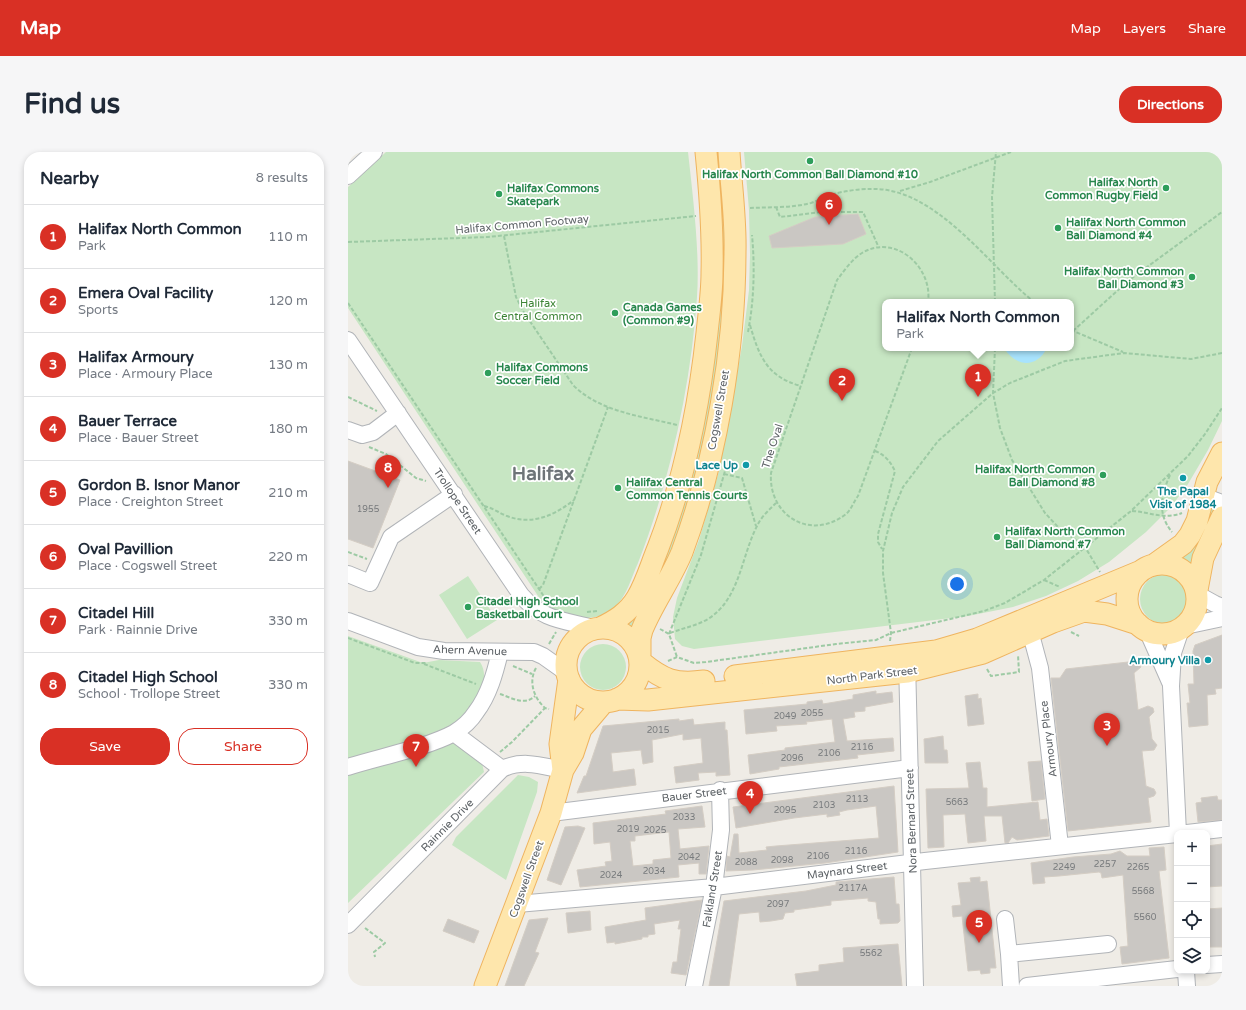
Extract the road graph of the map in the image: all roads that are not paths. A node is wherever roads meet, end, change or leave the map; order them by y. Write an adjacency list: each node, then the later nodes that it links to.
1 (374, 152): 4 (street)
2 (706, 152): 18 (main road, Cogswell Street)
3 (729, 152): 23 (main road, Cogswell Street)
4 (348, 176)
5 (348, 340): 6 (street, Trollope Street)
6 (398, 413): 7 (street); 9 (street, Trollope Street)
7 (348, 430)
8 (1222, 453): 10 (main road)
9 (454, 494): 13 (street); 18 (street, Trollope Street)
10 (1213, 499): 12 (main road)
11 (1222, 517): 14 (main road)
12 (1148, 567): 14 (main road); 19 (main road); 24 (main road, North Park Street)
13 (348, 574)
14 (1197, 592): 15 (street); 20 (main road)
15 (1222, 607)
16 (1222, 618): 20 (street)
17 (348, 621): 22 (street, Ahern Avenue)
18 (598, 622): 23 (main road); 25 (main road)
19 (1142, 627): 20 (main road); 21 (main road, North Park Street); 26 (street)
20 (1183, 627): 26 (street)
21 (1028, 633): 24 (main road, North Park Street); 39 (street, Armoury Place)
22 (504, 658): 25 (street, Ahern Avenue); 28 (street)
23 (640, 658): 24 (main road, North Park Street); 27 (main road)
24 (901, 658): 27 (main road, North Park Street); 31 (street, Nora Bernard Street)
25 (568, 676): 27 (main road); 32 (main road, Cogswell Street)
26 (1171, 686): 36 (street)
27 (610, 701): 32 (main road, Cogswell Street)
28 (454, 733): 29 (street); 30 (street)
29 (499, 762): 32 (street, Rainnie Drive); 44 (street, Rainnie Drive)
30 (348, 767)
31 (910, 768): 33 (street, Bauer Street); 40 (street, Nora Bernard Street)
32 (563, 770): 34 (main road, Cogswell Street)
33 (720, 790): 34 (street, Bauer Street); 41 (street, Falkland Street)
34 (551, 812): 42 (main road, Cogswell Street)
35 (1222, 829): 37 (street)
36 (1177, 830)
37 (1210, 830)
38 (1174, 834): 39 (street, Maynard Street)
39 (1060, 846): 40 (street, Maynard Street)
40 (913, 862): 41 (street, Maynard Street); 55 (street, Nora Bernard Street)
41 (714, 887): 42 (street, Maynard Street); 54 (street, Falkland Street)
42 (517, 904): 53 (main road, Cogswell Street)
43 (1006, 920): 46 (street)
44 (348, 925)
45 (1108, 944): 46 (street)
46 (1009, 954): 56 (street)
47 (1222, 964): 48 (street)
48 (1210, 965)
49 (1174, 970): 51 (street)
50 (1186, 974): 58 (street)
51 (1118, 981): 52 (street)
52 (1066, 984): 57 (street)
53 (485, 986)
54 (694, 986)
55 (915, 986)
56 (1011, 986)
57 (1026, 986)
58 (1187, 986)

